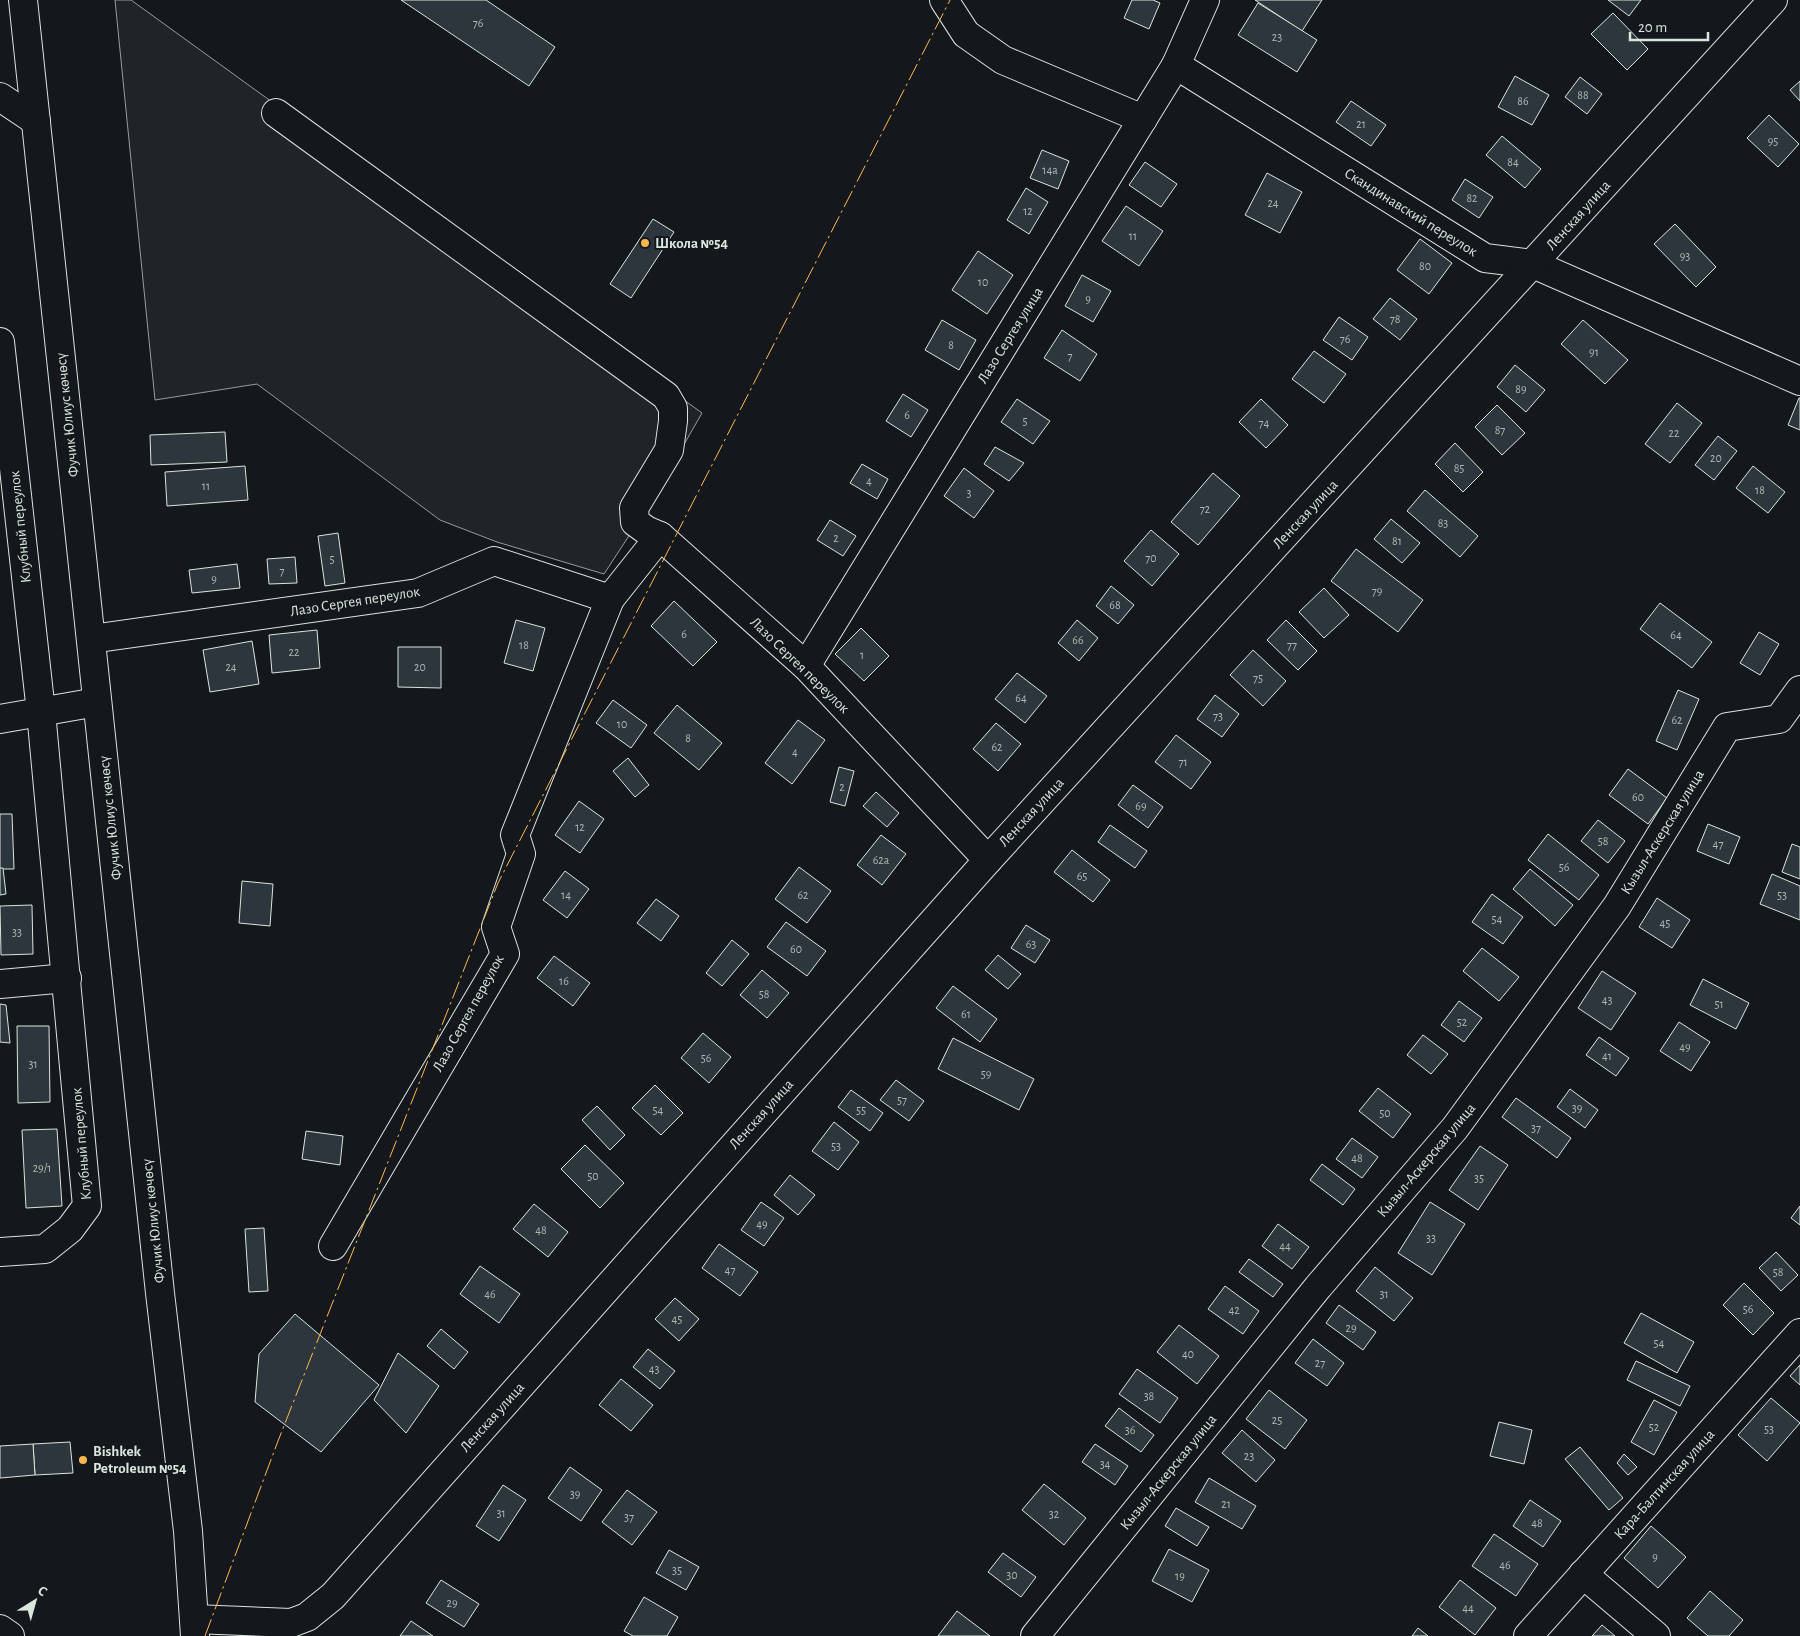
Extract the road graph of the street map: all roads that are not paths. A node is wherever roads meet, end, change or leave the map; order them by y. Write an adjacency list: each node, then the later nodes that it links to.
1 (23, 0): 9 (street, Фучик Юлиус көчөсү)
2 (944, 0): 8 (street)
3 (1205, 0): 5 (street, Лазо Сергея улица)
4 (1773, 0): 10 (street, Ленская улица)
5 (1176, 65): 8 (street, Лазо Сергея улица); 10 (street, Скандинавский переулок)
6 (0, 97): 9 (street)
7 (276, 114): 13 (street)
8 (1143, 119): 16 (street, Лазо Сергея улица)
9 (36, 121): 15 (street, Фучик Юлиус көчөсү)
10 (1533, 264): 12 (street, Скандинавский переулок); 21 (street, Ленская улица)
11 (0, 342): 19 (street, Клубный переулок)
12 (1800, 381)
13 (660, 536): 14 (street, Лазо Сергея переулок); 16 (street, Лазо Сергея переулок)
14 (610, 599): 15 (street, Лазо Сергея переулок); 24 (street, Лазо Сергея переулок)
15 (91, 639): 18 (street, Фучик Юлиус көчөсү)
16 (806, 666): 21 (street, Лазо Сергея переулок)
17 (1800, 690): 32 (street, Кызыл-Аскерская улица)
18 (97, 702): 19 (street); 28 (street, Фучик Юлиус көчөсү)
19 (41, 712): 20 (street); 22 (street, Клубный переулок)
20 (0, 719)
21 (988, 860): 29 (street, Ленская улица)
22 (67, 978): 23 (street); 25 (street, Клубный переулок)
23 (0, 984)
24 (333, 1246)
25 (0, 1252)
26 (1800, 1333): 27 (street, Кара-Балтинская улица)
27 (1583, 1574): 33 (street, Кара-Балтинская улица); 34 (street)
28 (195, 1628): 29 (street, Ленская улица)
29 (292, 1629)
30 (0, 1630): 31 (street)
31 (10, 1636)
32 (1035, 1636)
33 (1528, 1636)
34 (1656, 1636)

